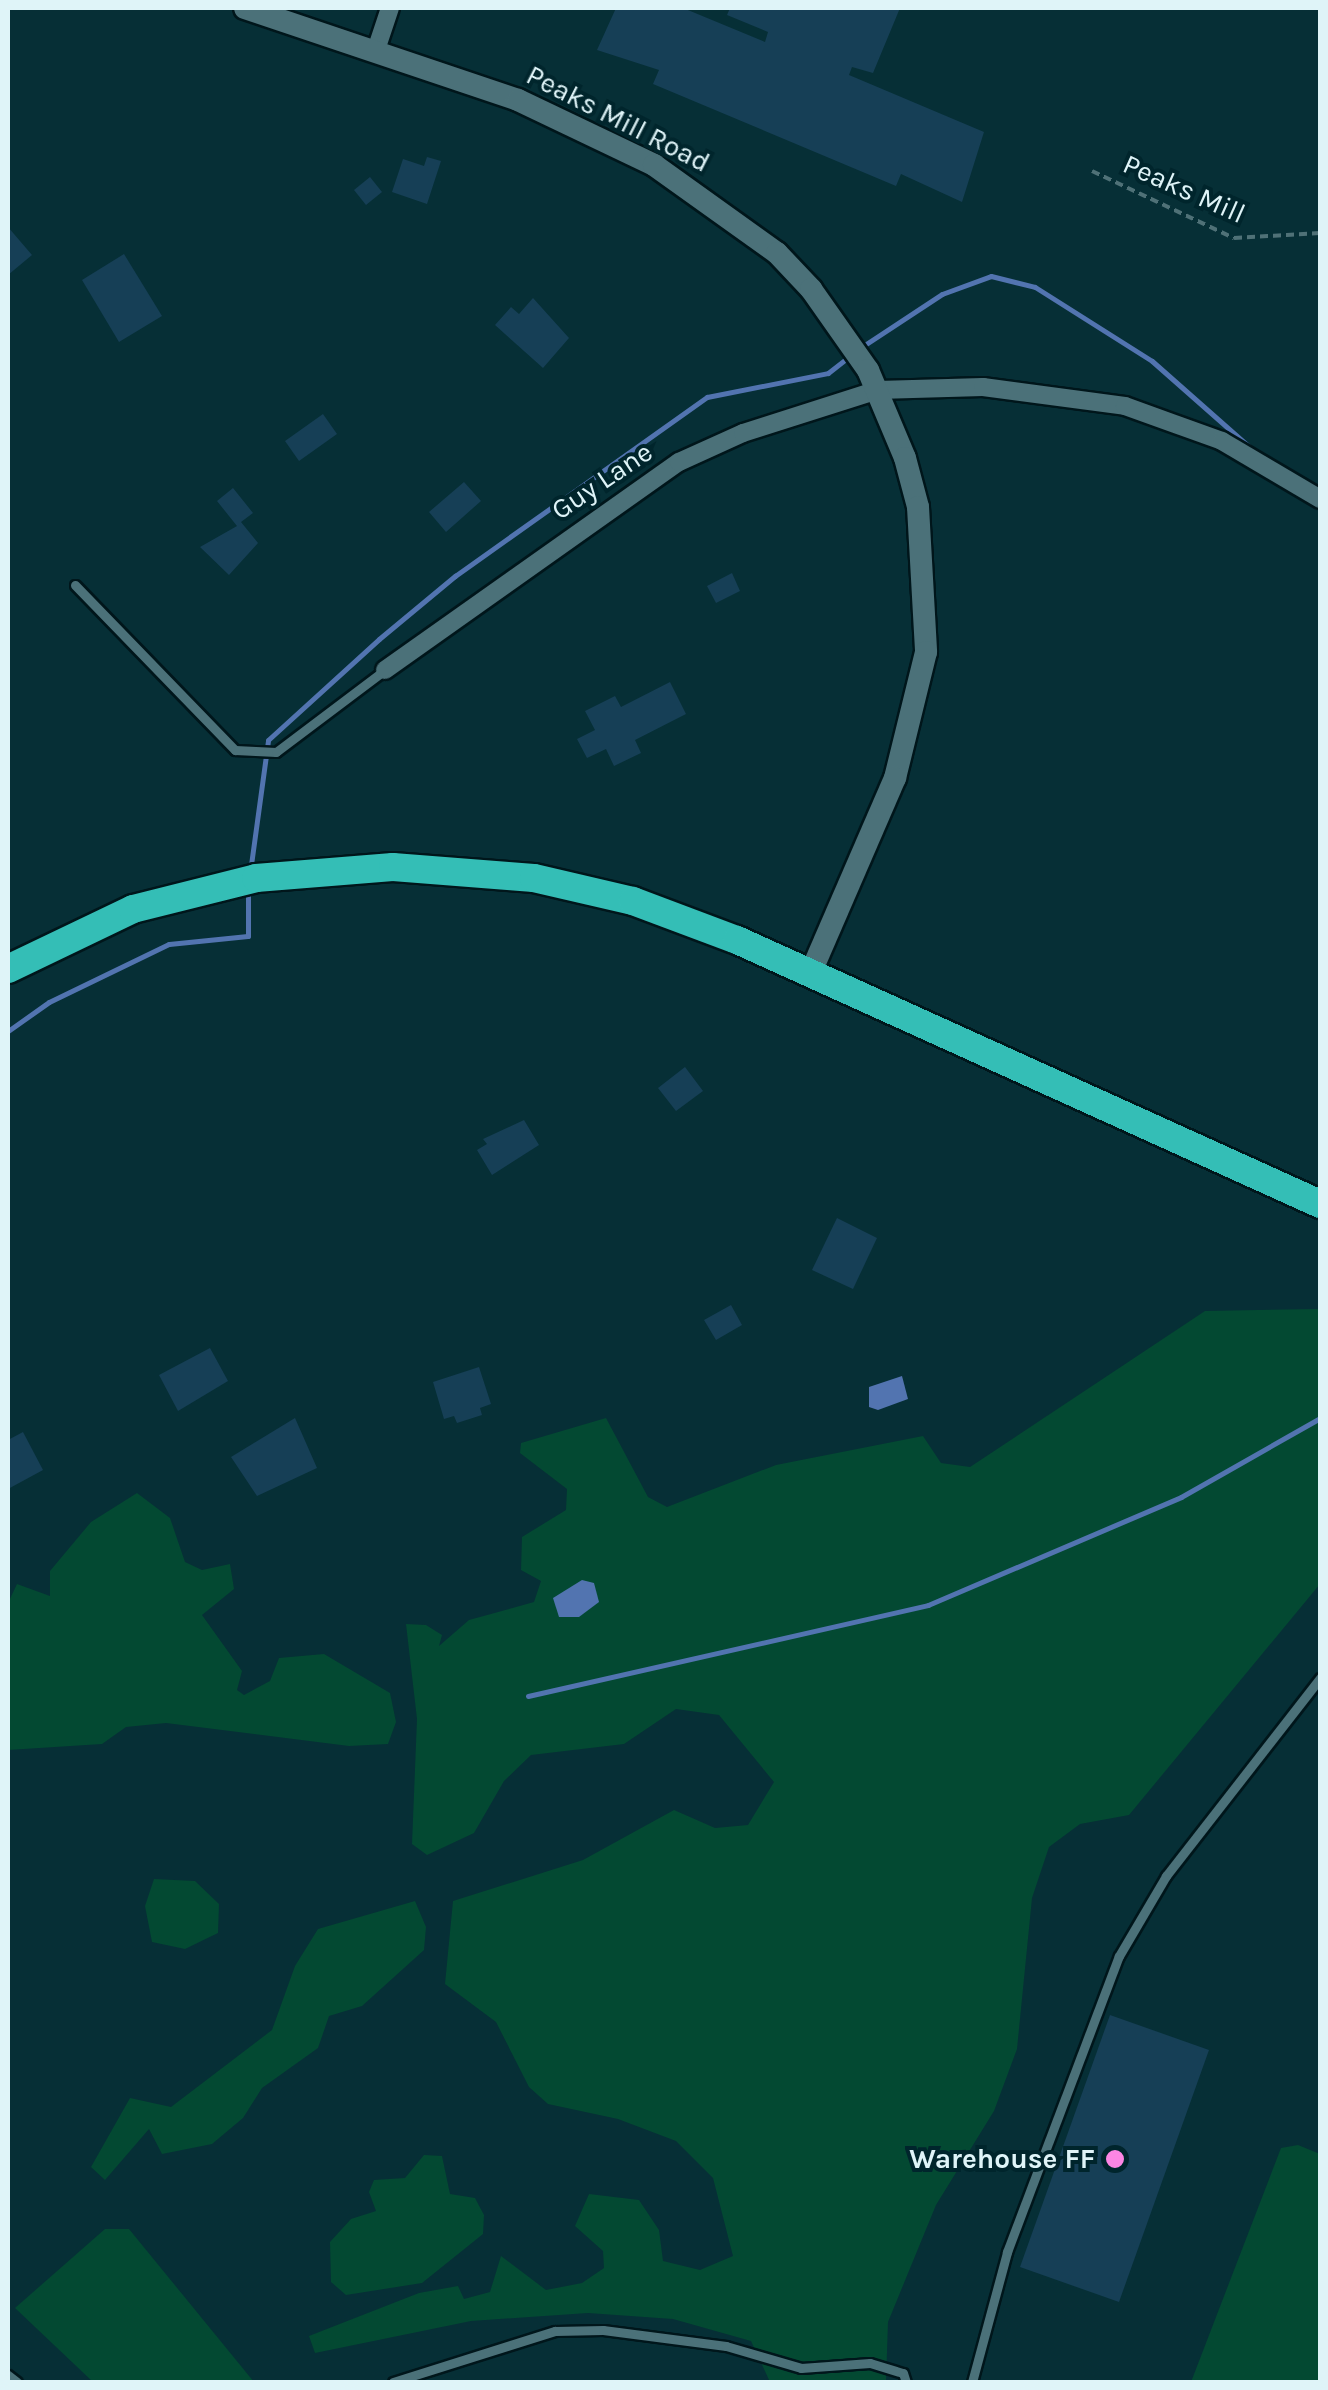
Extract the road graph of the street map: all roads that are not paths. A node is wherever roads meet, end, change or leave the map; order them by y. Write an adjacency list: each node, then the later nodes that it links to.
1 (244, 8): 3 (street, Peaks Mill Road)
2 (390, 8): 3 (street)
3 (376, 50): 4 (street, Peaks Mill Road)
4 (878, 390): 5 (street, Guy Lane); 7 (street, Guy Lane); 9 (street, Peaks Mill Road)
5 (1320, 499)
6 (76, 585): 7 (lane)
7 (385, 670)
8 (8, 969): 9 (highway)
9 (810, 972): 10 (highway)
10 (1320, 1204)
11 (1320, 1678): 16 (lane)
12 (8, 2375): 13 (lane)
13 (17, 2382)
14 (393, 2382): 15 (lane)
15 (906, 2382)
16 (972, 2382)

